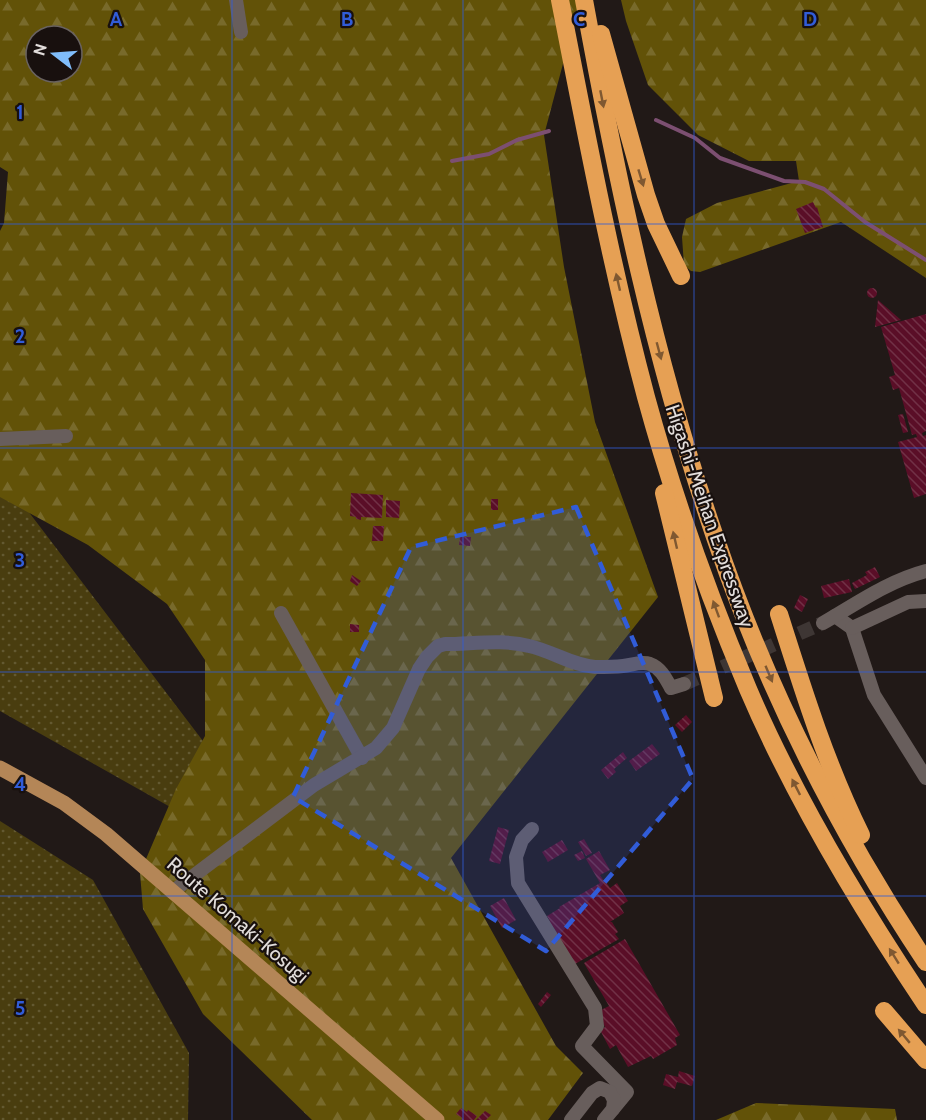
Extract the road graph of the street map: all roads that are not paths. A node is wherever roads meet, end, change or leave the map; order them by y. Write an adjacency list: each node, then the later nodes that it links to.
1 (236, 0): 5 (street)
2 (560, 0): 7 (highway, Higashi-Meihan Expressway, one-way to 2)
3 (584, 0): 22 (highway, Higashi-Meihan Expressway, one-way to 22)
4 (592, 0): 6 (highway, one-way to 6)
5 (241, 32)
6 (681, 276)
7 (626, 316): 16 (highway, one-way to 7); 23 (highway, Higashi-Meihan Expressway, one-way to 7)
8 (66, 436): 9 (street)
9 (0, 439)
10 (926, 571): 14 (street)
11 (926, 601): 14 (street)
12 (281, 613): 17 (street)
13 (779, 615): 22 (highway)
14 (852, 628): 19 (street)
15 (684, 684): 17 (street)
16 (714, 698)
17 (362, 758): 21 (street)
18 (0, 768): 21 (main road, Route Komaki-Kosugi)
19 (926, 778)
20 (532, 829): 26 (street)
21 (172, 892): 27 (main road, Route Komaki-Kosugi)
22 (924, 960)
23 (926, 1005)
24 (884, 1011): 25 (highway, one-way to 24)
25 (926, 1060)
26 (608, 1114): 28 (street)
27 (437, 1120)
28 (571, 1120)

